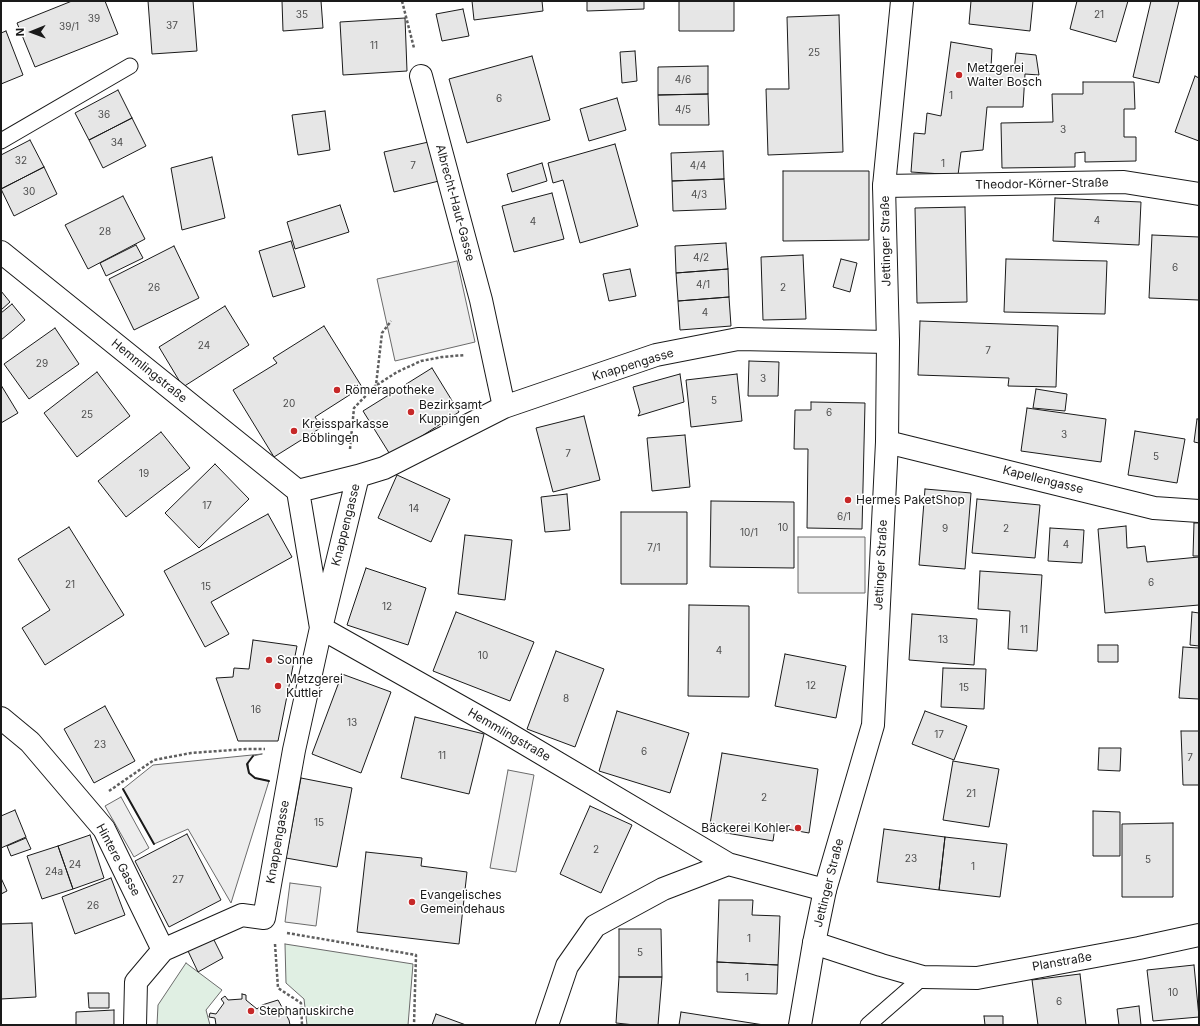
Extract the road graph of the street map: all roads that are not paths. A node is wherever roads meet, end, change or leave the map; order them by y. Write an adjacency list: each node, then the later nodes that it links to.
1 (902, 1): 5 (street, Jettinger Straße)
2 (130, 66): 4 (lane)
3 (421, 76): 9 (street, Albrecht-Haut-Gasse)
4 (1, 140)
5 (884, 186): 6 (street, Theodor-Körner-Straße); 8 (street, Jettinger Straße)
6 (1199, 194)
7 (1, 252): 12 (street, Hemmlingstraße)
8 (888, 342): 9 (street, Knappengasse); 10 (street, Jettinger Straße)
9 (504, 407): 11 (street, Knappengasse)
10 (887, 442): 13 (street, Kapellengasse); 17 (street, Jettinger Straße)
11 (358, 476): 12 (street); 14 (street, Knappengasse)
12 (298, 491): 14 (street)
13 (1199, 511)
14 (321, 628): 16 (street, Hemmlingstraße); 20 (street, Knappengasse)
15 (1, 718): 20 (street, Hintere Gasse)
16 (728, 864): 17 (street, Hemmlingstraße); 23 (street)
17 (826, 890): 19 (street, Jettinger Straße)
18 (1199, 935): 21 (street, Planstraße)
19 (814, 943): 21 (street, Planstraße); 24 (street, Jettinger Straße)
20 (163, 950): 22 (street)
21 (923, 977): 25 (lane)
22 (135, 1025)
23 (548, 1025)
24 (800, 1025)
25 (868, 1025)

